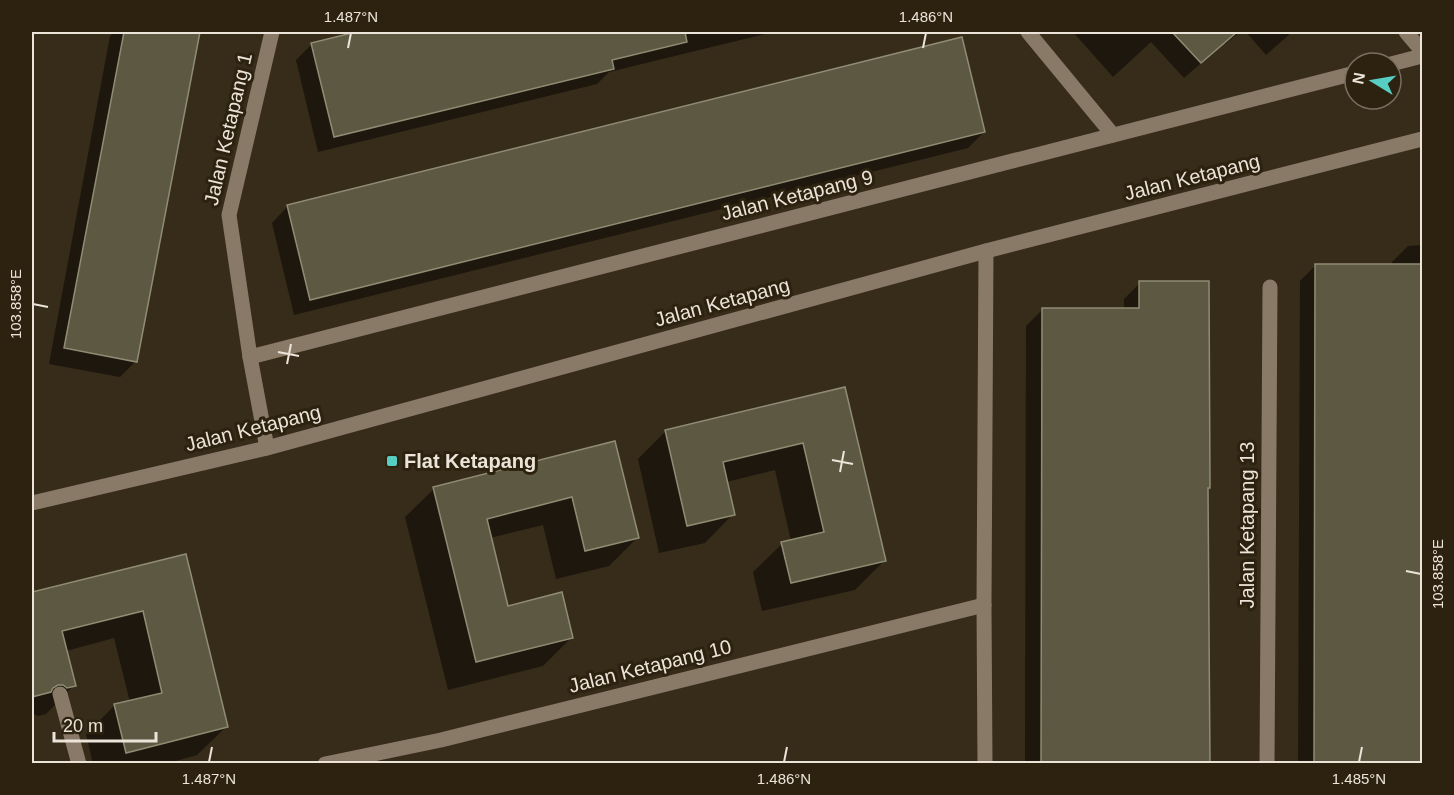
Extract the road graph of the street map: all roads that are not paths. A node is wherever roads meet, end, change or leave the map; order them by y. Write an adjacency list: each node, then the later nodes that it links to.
1 (272, 32): 12 (street, Jalan Ketapang 1)
2 (1028, 32): 8 (street)
3 (1406, 32): 4 (street)
4 (1422, 51)
5 (1422, 56): 6 (street)
6 (1403, 61)
7 (1343, 76): 8 (street, Jalan Ketapang 9)
8 (1113, 135): 12 (street, Jalan Ketapang 9)
9 (1422, 139): 10 (street, Jalan Ketapang)
10 (986, 251): 13 (street, Jalan Ketapang); 15 (street)
11 (1270, 287): 20 (street, Jalan Ketapang 13)
12 (250, 357): 13 (street, Jalan Ketapang 1)
13 (267, 448): 14 (street, Jalan Ketapang)
14 (32, 503)
15 (984, 605): 18 (street, Jalan Ketapang 10); 19 (street)
16 (60, 694): 17 (street)
17 (79, 764)
18 (325, 764)
19 (985, 764)
20 (1267, 764)

